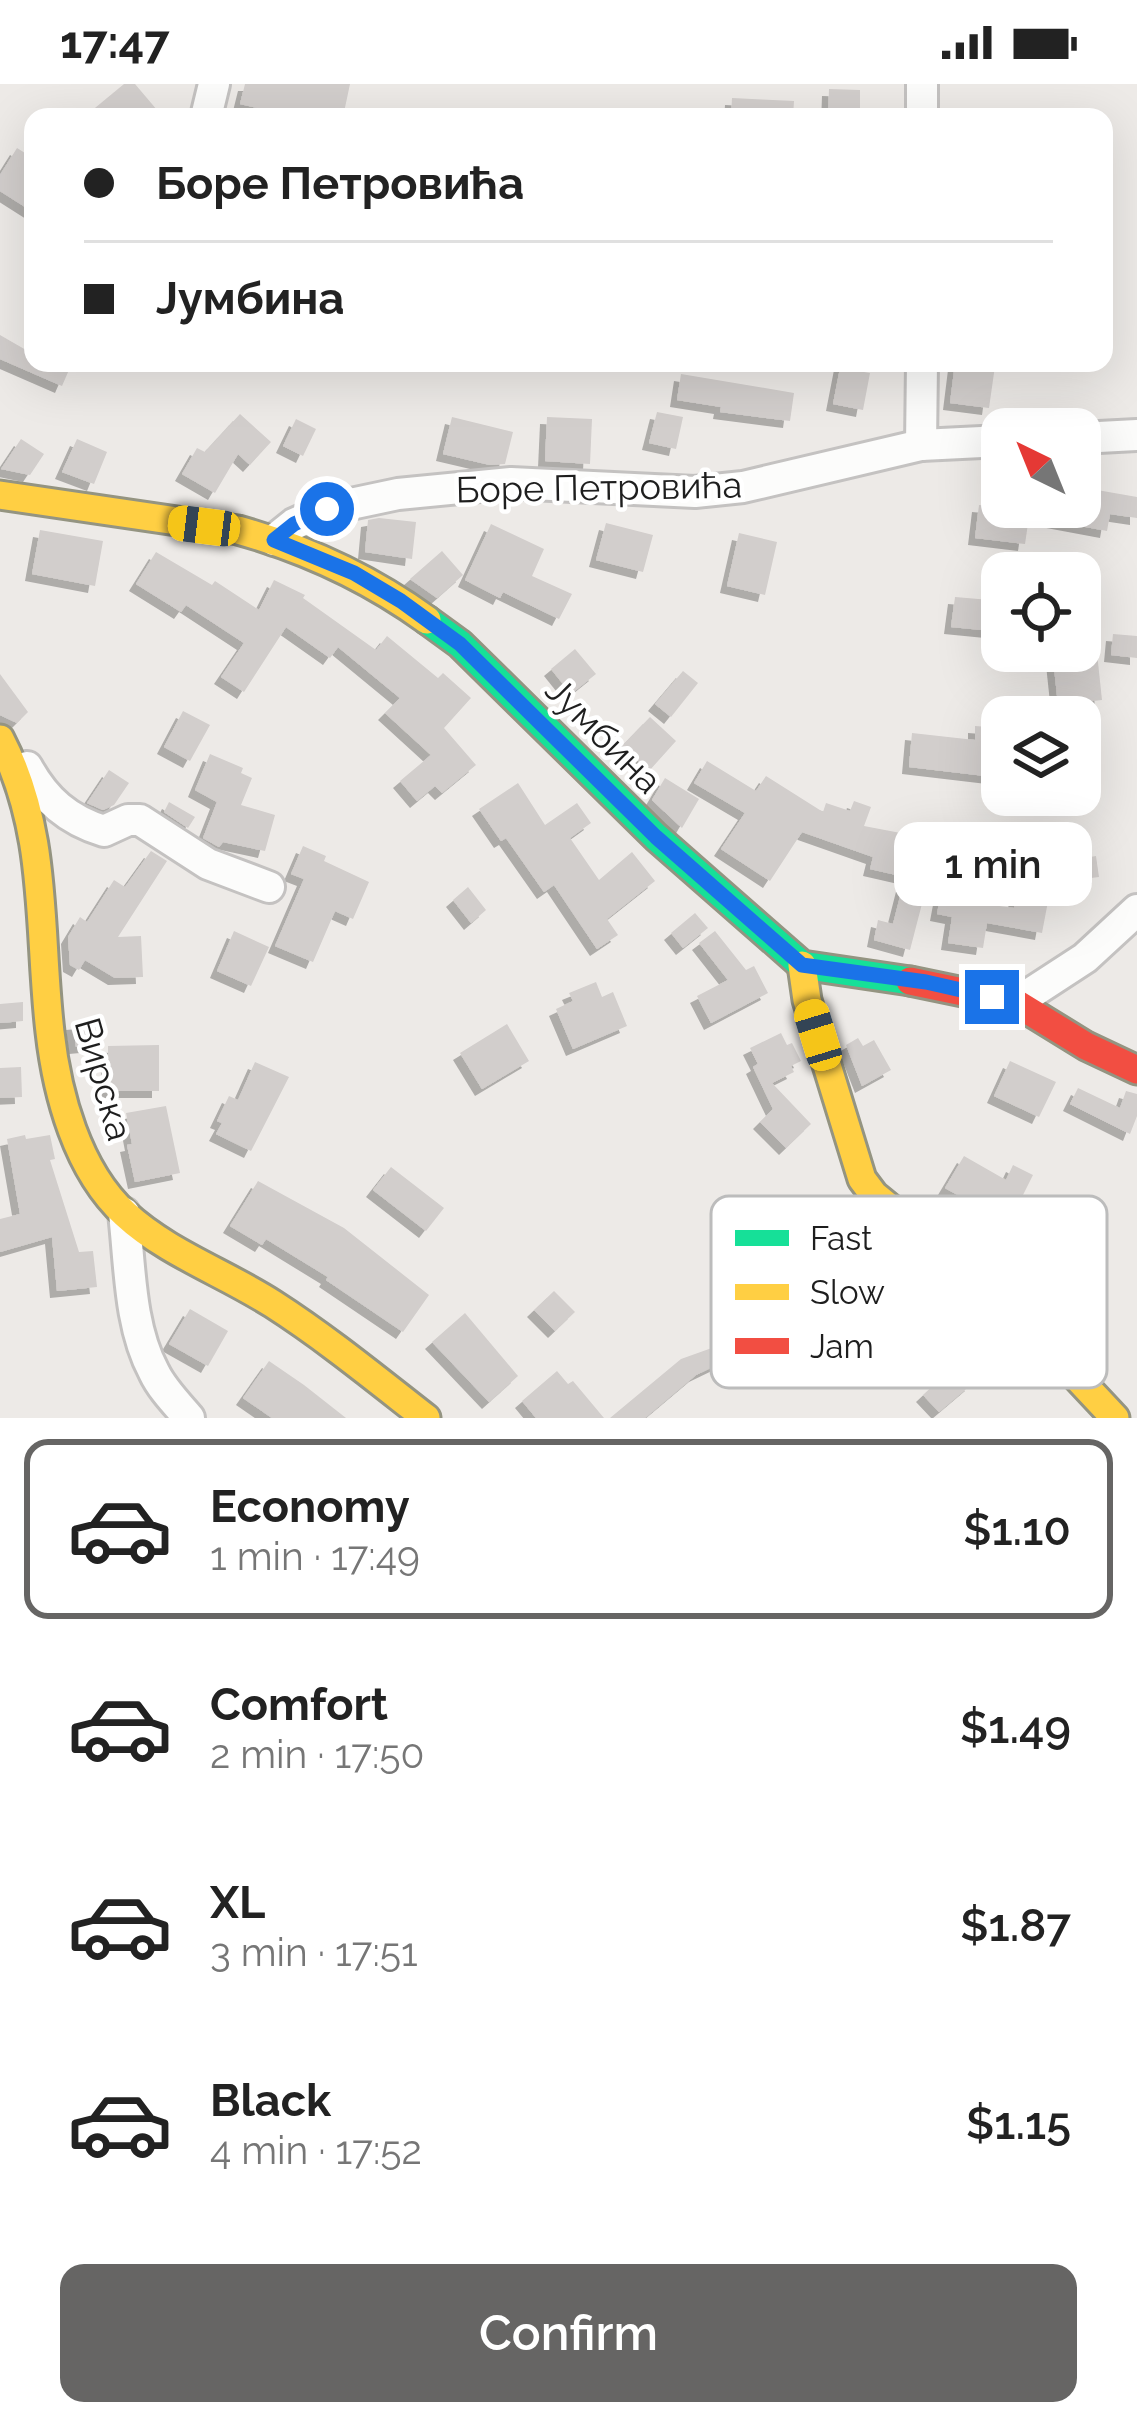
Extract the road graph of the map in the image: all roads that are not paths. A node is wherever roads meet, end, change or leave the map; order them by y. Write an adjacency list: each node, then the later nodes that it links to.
1 (922, 372): 5 (street)
2 (1137, 435): 3 (street)
3 (1101, 437)
4 (981, 442): 5 (street, Боре Петровића)
5 (921, 445): 7 (street, Боре Петровића)
6 (0, 495): 7 (street, Јумбина)
7 (274, 540): 11 (street, Јумбина)
8 (3, 744): 9 (street); 15 (street, Вирска)
9 (269, 887)
10 (1137, 910): 12 (street)
11 (802, 965): 12 (street); 14 (street)
12 (1016, 1003): 13 (street)
13 (1137, 1070)
14 (875, 1196)
15 (124, 1213): 17 (street); 18 (street, Вирска)
16 (1087, 1388): 19 (street)
17 (189, 1418)
18 (426, 1418)
19 (1115, 1418)

